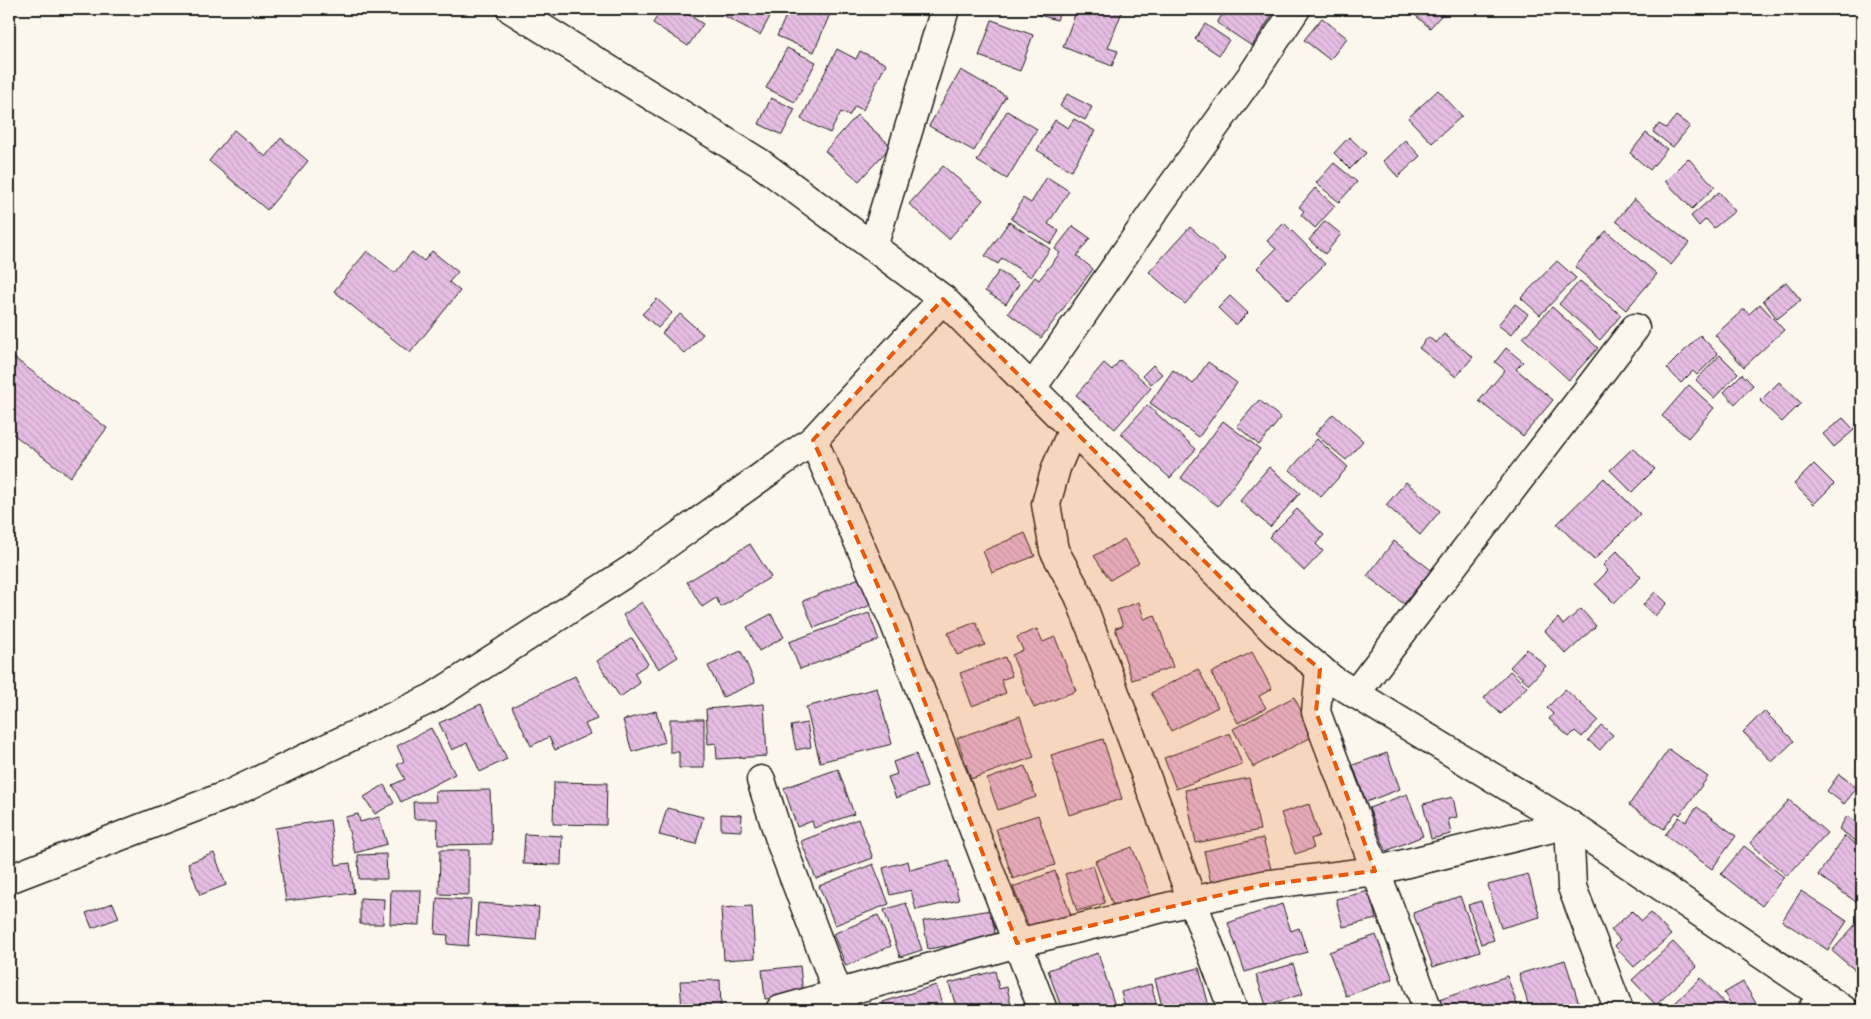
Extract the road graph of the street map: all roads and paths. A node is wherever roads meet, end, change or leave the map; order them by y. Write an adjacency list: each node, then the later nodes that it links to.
1 (512, 9): 4 (street)
2 (945, 9): 4 (street)
3 (1296, 9): 7 (street)
4 (874, 247): 5 (street)
5 (944, 299): 7 (street); 9 (street)
6 (1635, 328): 11 (street)
7 (1032, 388): 8 (street)
8 (1073, 429): 10 (street); 16 (street)
9 (813, 440): 15 (street); 17 (street)
10 (1320, 670): 11 (street); 14 (street)
11 (1355, 694): 13 (street)
12 (761, 780): 18 (street)
13 (1569, 824): 14 (street); 19 (street); 24 (street)
14 (1375, 871): 16 (street); 23 (street)
15 (9, 878)
16 (1192, 901): 17 (street); 22 (street)
17 (1017, 943): 18 (street); 21 (street)
18 (842, 1002): 20 (street)
19 (1830, 1008)
20 (780, 1010)
21 (1043, 1010)
22 (1233, 1010)
23 (1428, 1010)
24 (1619, 1010)

